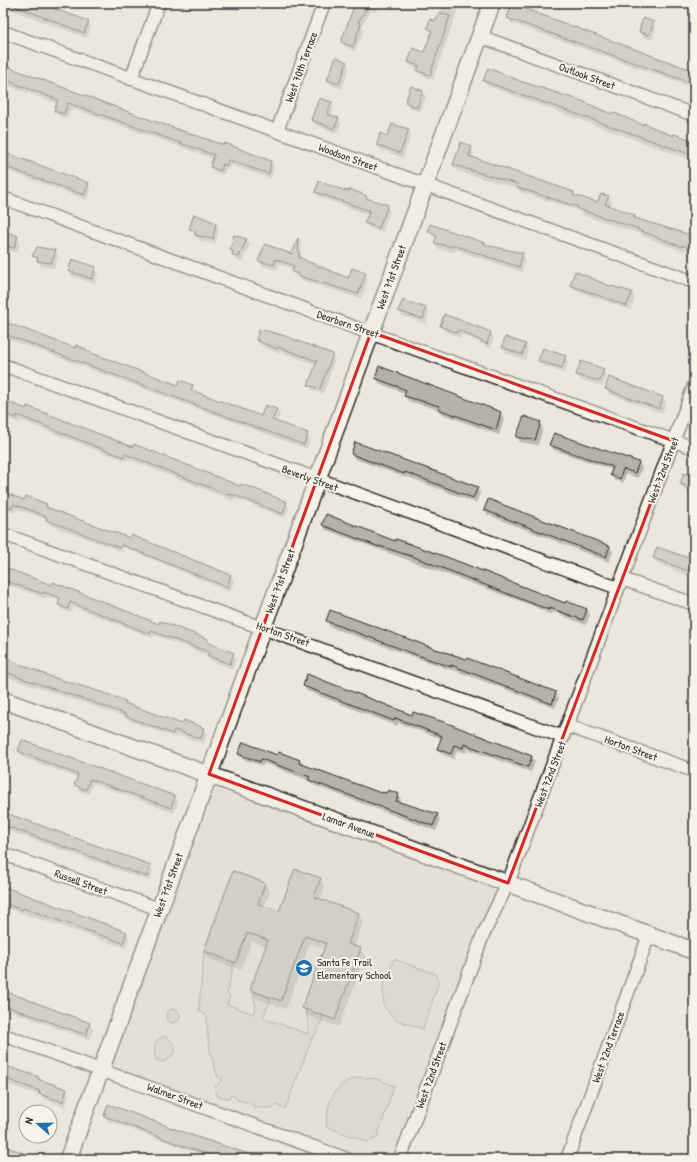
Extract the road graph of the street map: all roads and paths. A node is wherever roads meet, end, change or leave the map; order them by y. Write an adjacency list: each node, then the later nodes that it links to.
1 (159, 3): 6 (street)
2 (324, 3): 8 (street, West 70th Terrace)
3 (492, 3): 5 (street, West 71st Street)
4 (3, 32): 6 (street, Woodson Street)
5 (479, 36): 7 (street, Outlook Street); 9 (street, West 71st Street)
6 (131, 79): 8 (street, Woodson Street)
7 (694, 115)
8 (277, 131): 9 (street, Woodson Street)
9 (425, 186): 11 (street, Woodson Street); 12 (street, West 71st Street)
10 (3, 198): 12 (street, Dearborn Street)
11 (694, 282)
12 (371, 332): 15 (street, Dearborn Street); 17 (street, West 71st Street)
13 (3, 365): 17 (street, Beverly Street)
14 (694, 386): 15 (street, West 72nd Street)
15 (674, 441): 16 (street, Dearborn Street); 19 (street, West 72nd Street)
16 (694, 448)
17 (317, 479): 19 (street, Beverly Street); 21 (street, West 71st Street)
18 (3, 534): 21 (street, Horton Street)
19 (620, 583): 20 (street, Beverly Street); 23 (street, West 72nd Street)
20 (694, 604)
21 (263, 627): 23 (street, Horton Street); 25 (street, West 71st Street)
22 (3, 700): 25 (street, Lamar Avenue)
23 (566, 731): 24 (street, Horton Street); 27 (street, West 72nd Street)
24 (694, 771)
25 (209, 774): 27 (street, Lamar Avenue); 28 (street, West 71st Street)
26 (3, 854): 28 (street, Russell Street)
27 (508, 883): 29 (street, Lamar Avenue); 35 (street, West 72nd Street)
28 (159, 909): 32 (street, West 71st Street)
29 (649, 935): 30 (street, Lamar Avenue); 36 (street, West 72nd Terrace)
30 (694, 951)
31 (3, 1035): 32 (street, Walmer Street)
32 (100, 1070): 33 (street, West 71st Street); 34 (street, Walmer Street)
33 (68, 1159)
34 (347, 1159)
35 (400, 1159)
36 (567, 1159)

